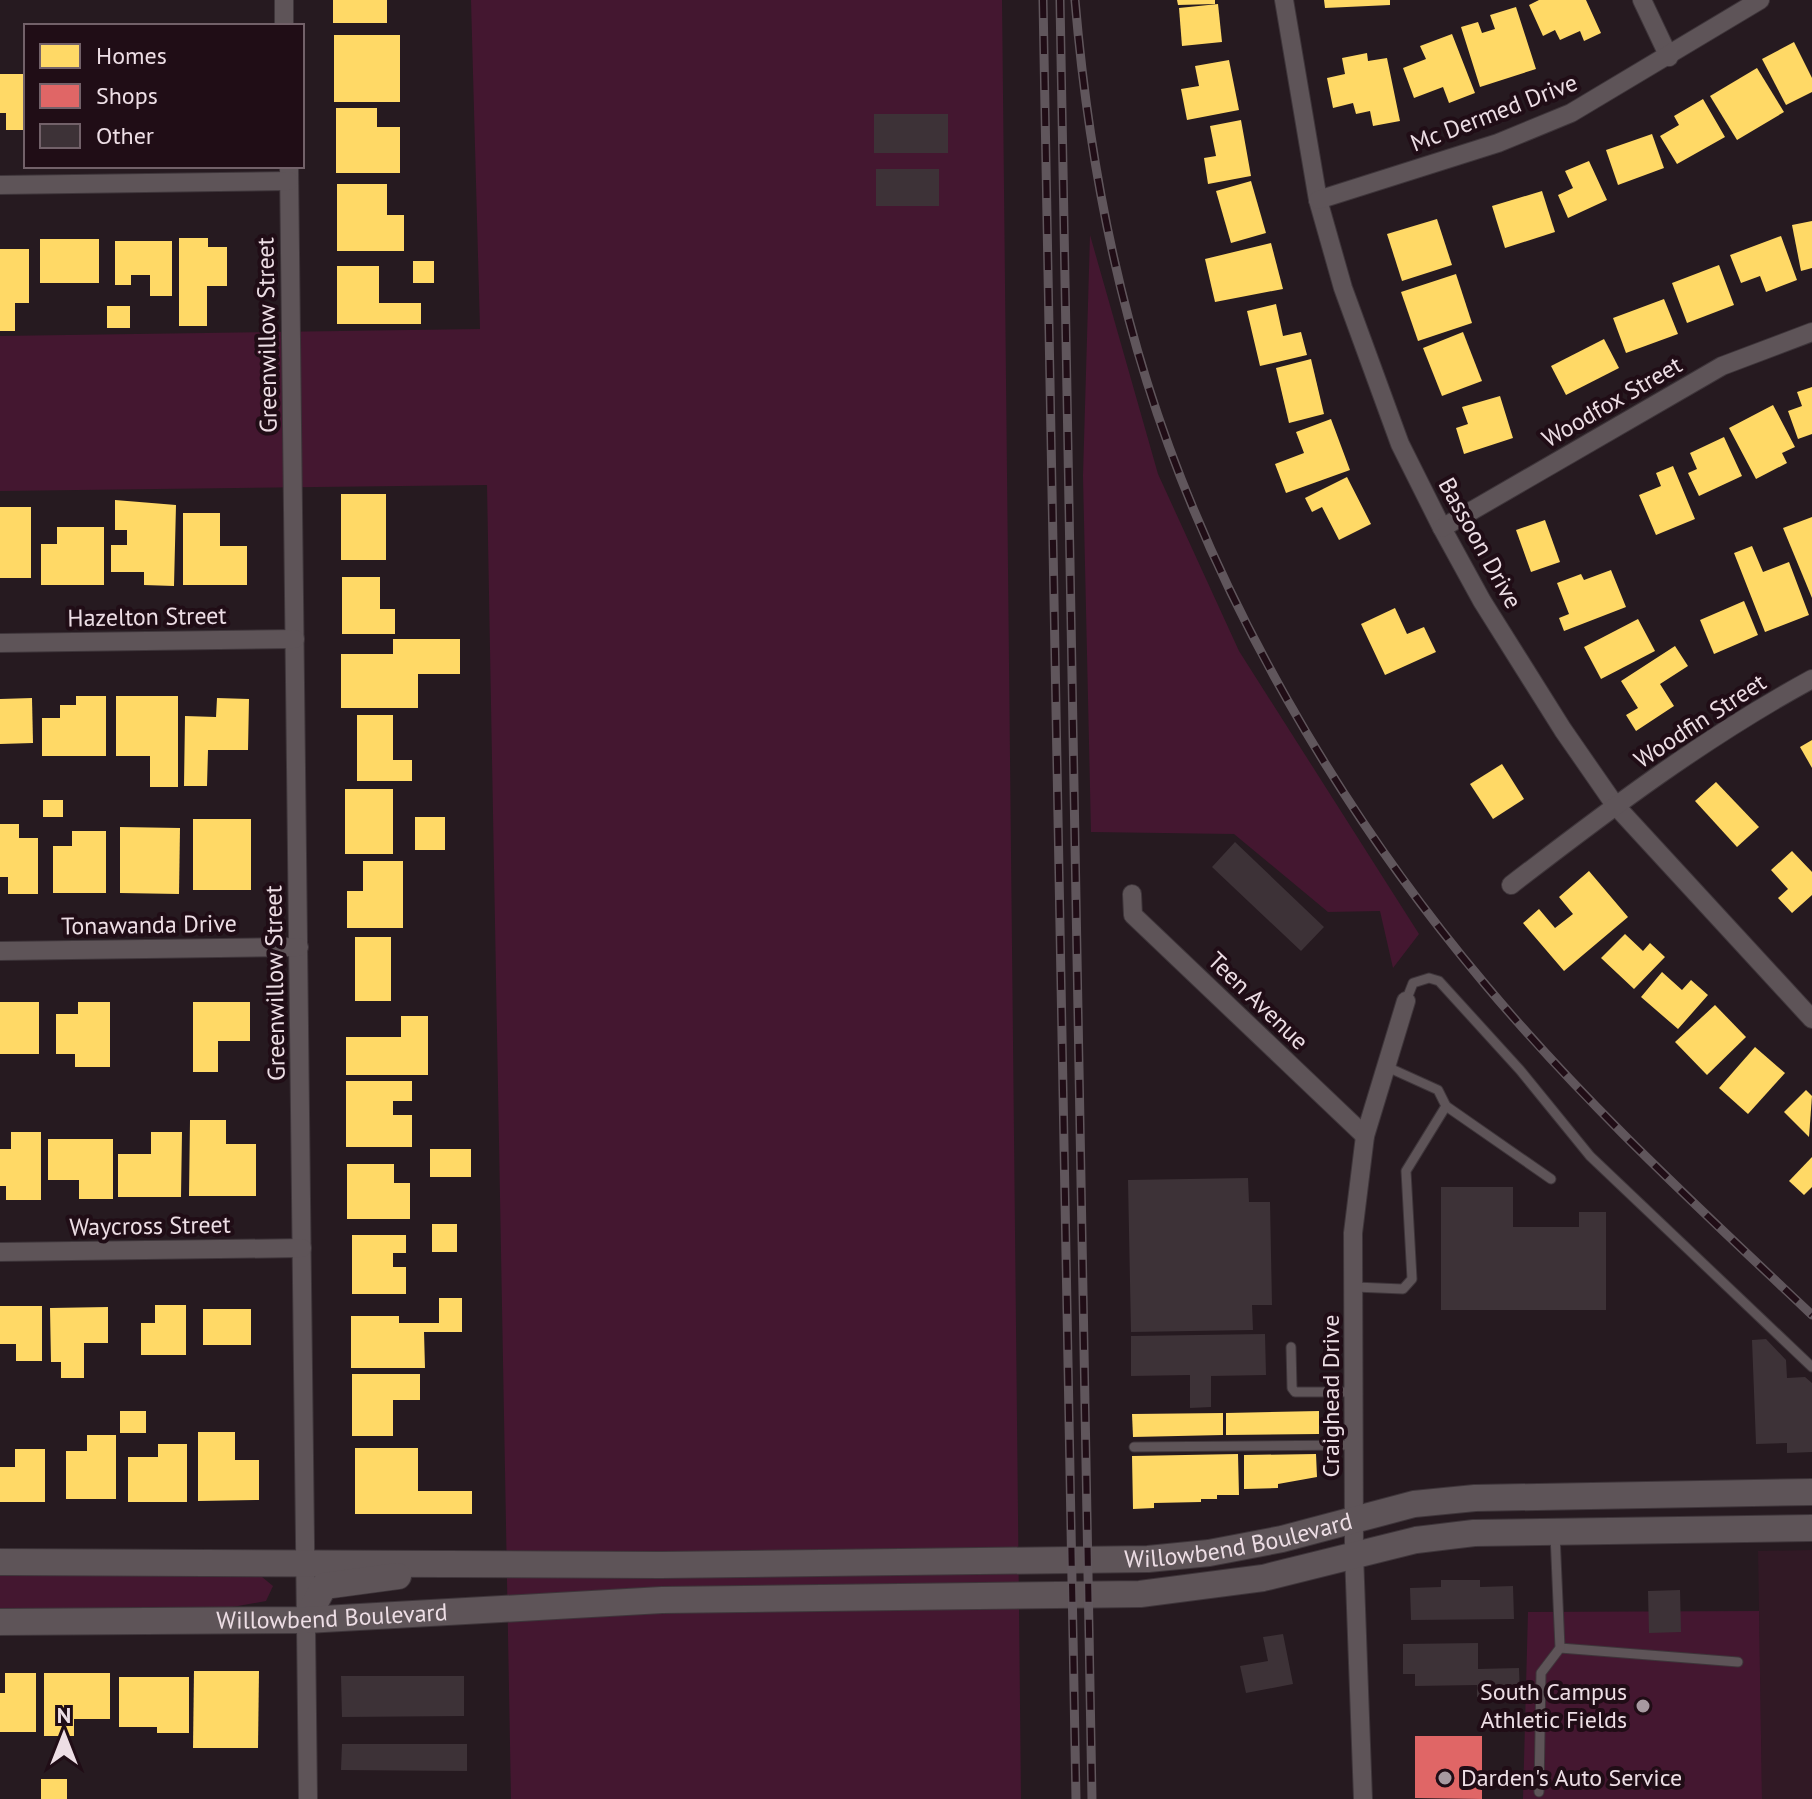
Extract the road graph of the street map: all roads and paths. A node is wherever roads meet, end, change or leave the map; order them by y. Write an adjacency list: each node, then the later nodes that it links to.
1 (284, 0): 5 (street)
2 (1284, 0): 9 (street, Bassoon Drive)
3 (1642, 0): 6 (street)
4 (1760, 0): 6 (street, Mc Dermed Drive)
5 (284, 24)
6 (1669, 57): 9 (street, Mc Dermed Drive)
7 (289, 174): 8 (street); 12 (street, Greenwillow Street)
8 (0, 185)
9 (1318, 200): 11 (street, Bassoon Drive)
10 (1812, 332): 11 (street, Woodfox Street)
11 (1442, 528): 15 (street, Bassoon Drive)
12 (295, 639): 13 (street, Hazelton Street); 18 (street, Greenwillow Street)
13 (0, 643)
14 (1812, 679): 15 (street, Woodfin Street)
15 (1615, 805): 16 (street); 21 (street, Bassoon Drive)
16 (1511, 885)
17 (1132, 894): 24 (street, Teen Avenue)
18 (299, 947): 19 (street, Tonawanda Drive); 26 (street, Greenwillow Street)
19 (0, 951)
20 (1406, 1001): 22 (street, Craighead Drive); 30 (lane)
21 (1812, 1019)
22 (1385, 1066): 23 (lane); 24 (street, Craighead Drive)
23 (1446, 1106): 25 (lane); 28 (lane)
24 (1365, 1136): 28 (street, Craighead Drive)
25 (1551, 1179)
26 (302, 1248): 27 (street, Waycross Street); 43 (street, Greenwillow Street)
27 (0, 1252)
28 (1355, 1287): 31 (street, Craighead Drive)
29 (1291, 1347): 31 (lane)
30 (1812, 1367)
31 (1355, 1392): 32 (street, Craighead Drive)
32 (1355, 1445): 33 (lane); 37 (street, Craighead Drive)
33 (1134, 1447)
34 (1812, 1492): 35 (main road, Willowbend Boulevard)
35 (1701, 1494): 36 (main road, Willowbend Boulevard); 39 (main road)
36 (1519, 1498): 37 (main road, Willowbend Boulevard); 41 (main road)
37 (1355, 1518): 42 (street, Craighead Drive); 46 (main road, Willowbend Boulevard)
38 (1812, 1528): 39 (main road, Willowbend Boulevard)
39 (1701, 1529): 40 (main road, Willowbend Boulevard)
40 (1554, 1531): 41 (main road, Willowbend Boulevard); 50 (lane)
41 (1520, 1532): 42 (main road, Willowbend Boulevard)
42 (1354, 1554): 47 (main road, Willowbend Boulevard); 54 (street, Craighead Drive)
43 (306, 1560): 44 (main road, Willowbend Boulevard); 45 (main road, Willowbend Boulevard); 48 (street, Greenwillow Street)
44 (0, 1562)
45 (472, 1562): 46 (main road, Willowbend Boulevard); 48 (main road)
46 (661, 1565): 47 (main road)
47 (662, 1600): 48 (main road, Willowbend Boulevard)
48 (306, 1620): 49 (main road, Willowbend Boulevard); 53 (street, Greenwillow Street)
49 (0, 1622)
50 (1560, 1648): 51 (lane); 52 (lane)
51 (1738, 1662)
52 (1539, 1792)
53 (308, 1799)
54 (1363, 1799)

